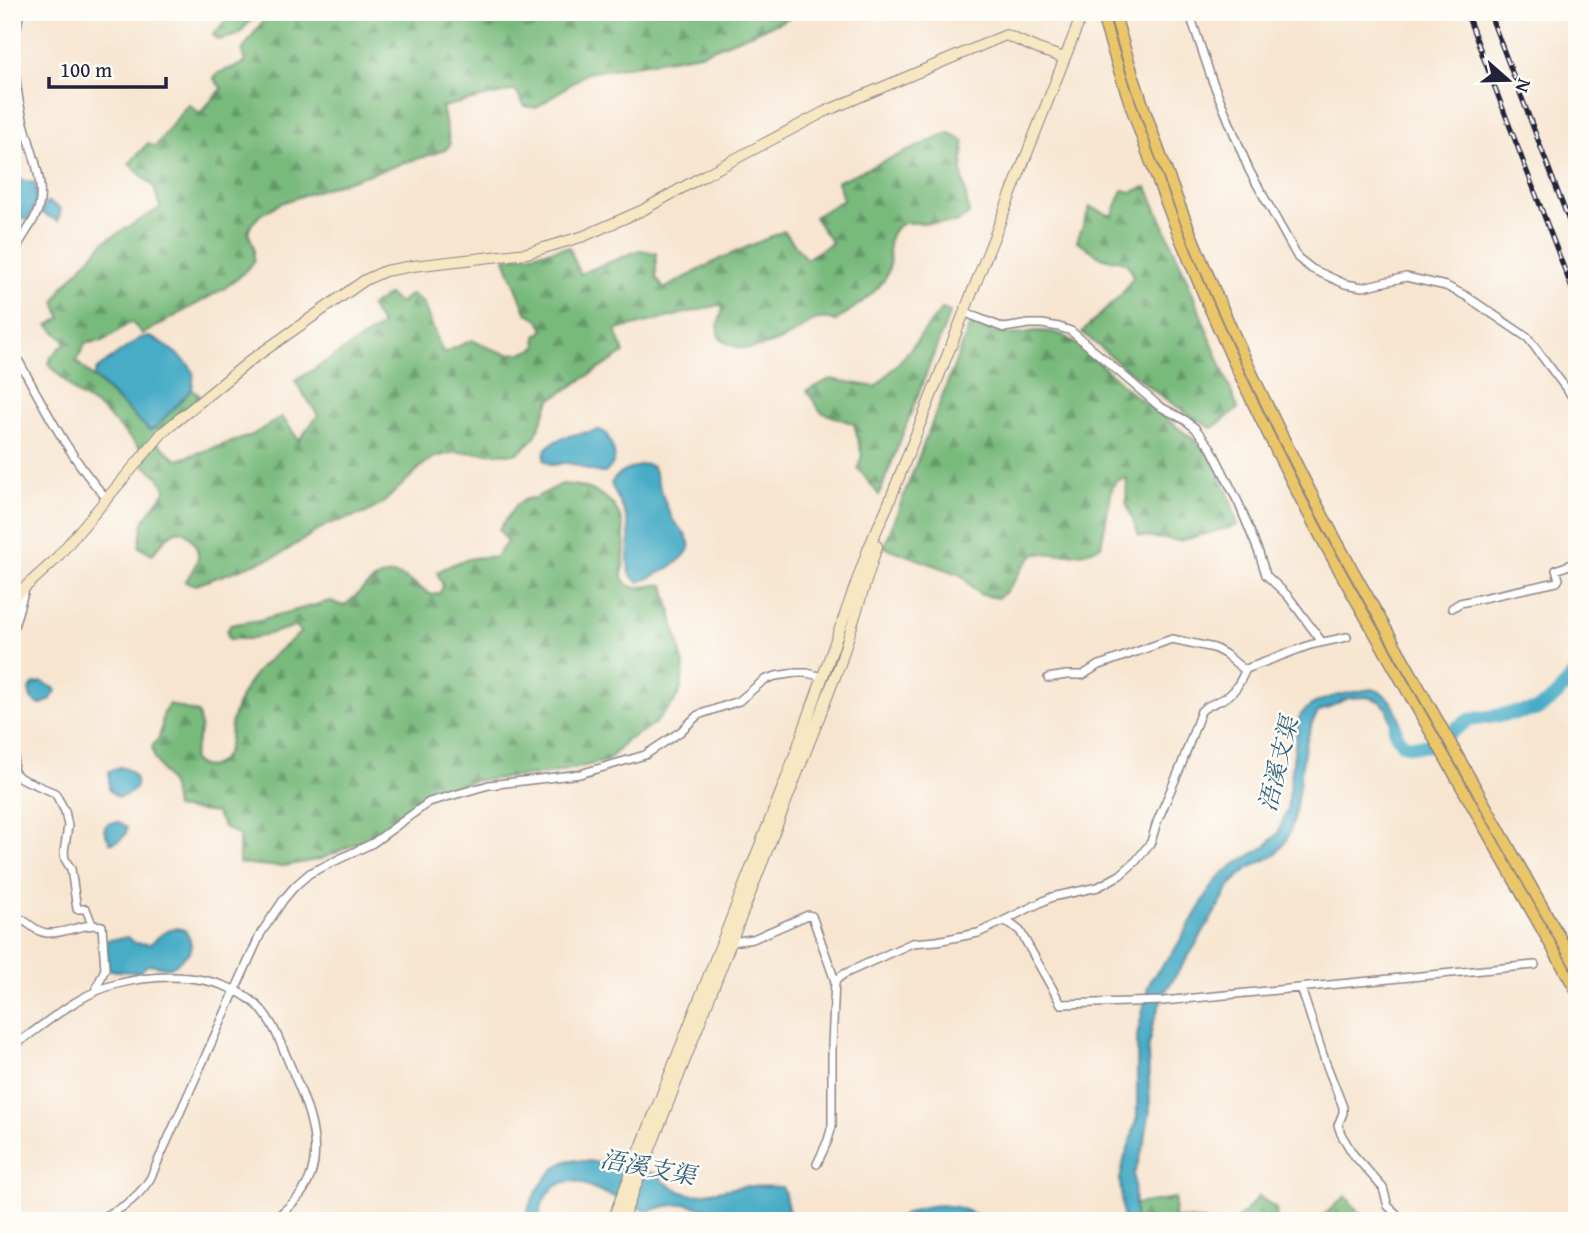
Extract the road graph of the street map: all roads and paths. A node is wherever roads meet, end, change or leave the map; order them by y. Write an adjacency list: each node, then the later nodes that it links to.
1 (20, 12): 7 (street)
2 (1083, 12): 6 (main road)
3 (1101, 12): 23 (main road)
4 (1114, 12): 23 (main road)
5 (1189, 12): 10 (street)
6 (1064, 58): 8 (main road); 11 (main road)
7 (12, 258)
8 (963, 313): 12 (main road); 19 (street)
9 (12, 349): 11 (street)
10 (1577, 403)
11 (107, 499): 14 (main road)
12 (888, 505): 21 (main road); 29 (main road)
13 (1577, 562): 16 (street)
14 (25, 589): 15 (main road); 17 (street)
15 (12, 599)
16 (1452, 608)
17 (12, 634)
18 (1347, 637): 19 (street)
19 (1322, 642): 20 (street)
20 (1246, 669): 22 (street); 27 (street)
21 (823, 677): 35 (street); 38 (main road)
22 (1048, 678)
23 (1429, 720): 25 (main road)
24 (12, 725): 28 (street)
25 (1452, 760): 31 (main road); 36 (main road)
26 (12, 917): 28 (street)
27 (1003, 921): 32 (street); 33 (street)
28 (92, 924): 34 (street)
29 (731, 942): 32 (street); 38 (main road)
30 (1535, 965): 33 (street)
31 (1577, 968)
32 (835, 981): 39 (street)
33 (1301, 988): 43 (street)
34 (95, 991): 35 (street); 37 (street)
35 (235, 991): 41 (street); 42 (street)
36 (1577, 992)
37 (12, 1046)
38 (641, 1160): 40 (main road)
39 (817, 1164)
40 (618, 1219)
41 (93, 1221)
42 (273, 1221)
43 (1404, 1221)

